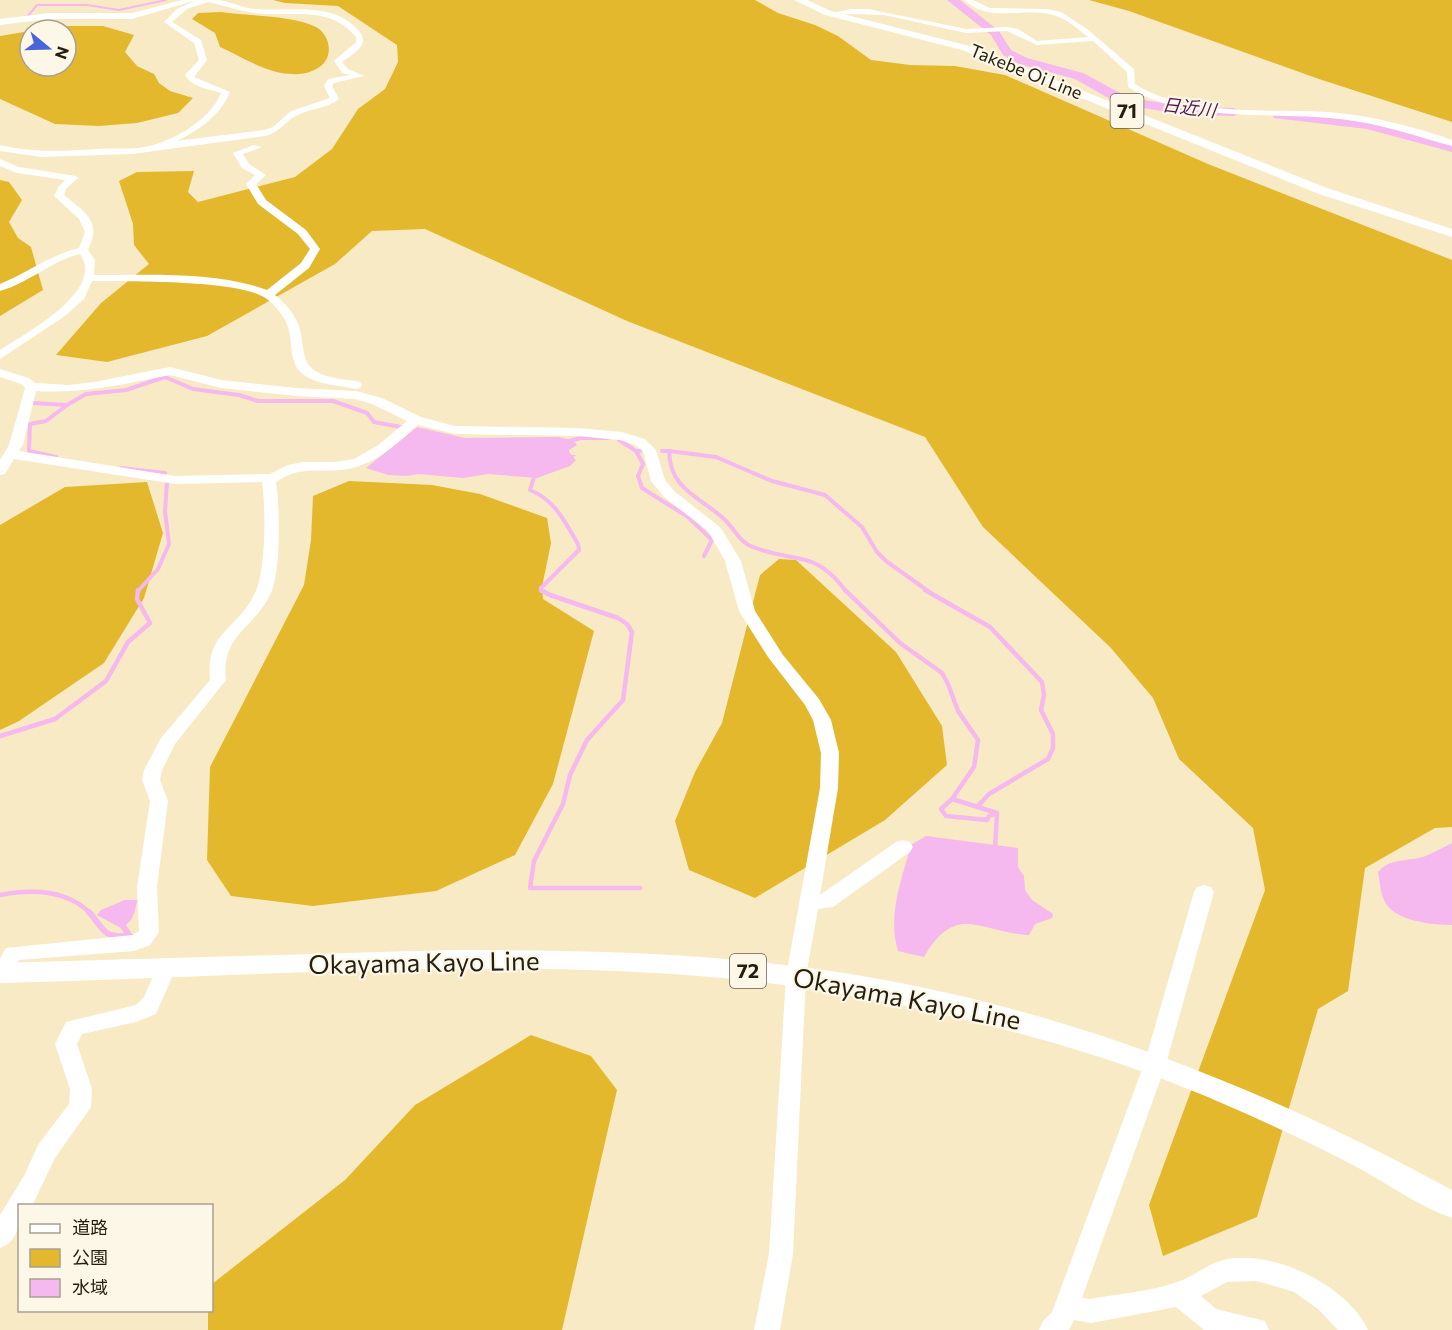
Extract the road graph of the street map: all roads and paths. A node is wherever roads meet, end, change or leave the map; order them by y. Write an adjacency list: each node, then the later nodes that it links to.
1 (192, 0): 6 (main road)
2 (208, 0): 9 (street); 9 (street)
3 (799, 0): 5 (main road, Takebe Oi Line / 71)
4 (969, 0): 7 (street)
5 (832, 14): 7 (street); 13 (main road, Takebe Oi Line / 71)
6 (0, 22)
7 (1092, 39): 8 (street)
8 (1452, 143)
9 (157, 146): 11 (street)
10 (257, 147): 17 (street)
11 (0, 149)
12 (0, 162): 14 (street)
13 (1452, 233)
14 (83, 250): 15 (street); 16 (street)
15 (88, 278): 17 (street); 18 (street)
16 (0, 288)
17 (269, 295): 22 (street)
18 (0, 355)
19 (0, 362): 20 (street)
20 (0, 373): 21 (street)
21 (31, 387): 22 (street); 24 (street)
22 (380, 403): 23 (street)
23 (409, 426): 26 (street); 29 (street)
24 (10, 454): 25 (street); 26 (street)
25 (0, 471)
26 (273, 478): 31 (street)
27 (903, 847): 29 (street)
28 (1204, 892): 33 (street)
29 (808, 902): 32 (street)
30 (166, 968): 31 (main road, Okayama Kayo Line / 72); 32 (main road, Okayama Kayo Line / 72); 34 (street)
31 (1, 973)
32 (796, 976): 33 (main road, Okayama Kayo Line / 72); 40 (street)
33 (1155, 1064): 35 (main road, Okayama Kayo Line / 72); 39 (street)
34 (20, 1204)
35 (1452, 1205)
36 (18, 1207): 37 (street)
37 (0, 1237)
38 (1180, 1294): 39 (street); 42 (street); 43 (street)
39 (1066, 1307): 41 (street)
40 (767, 1330)
41 (1053, 1330)
42 (1256, 1330)
43 (1355, 1330)

